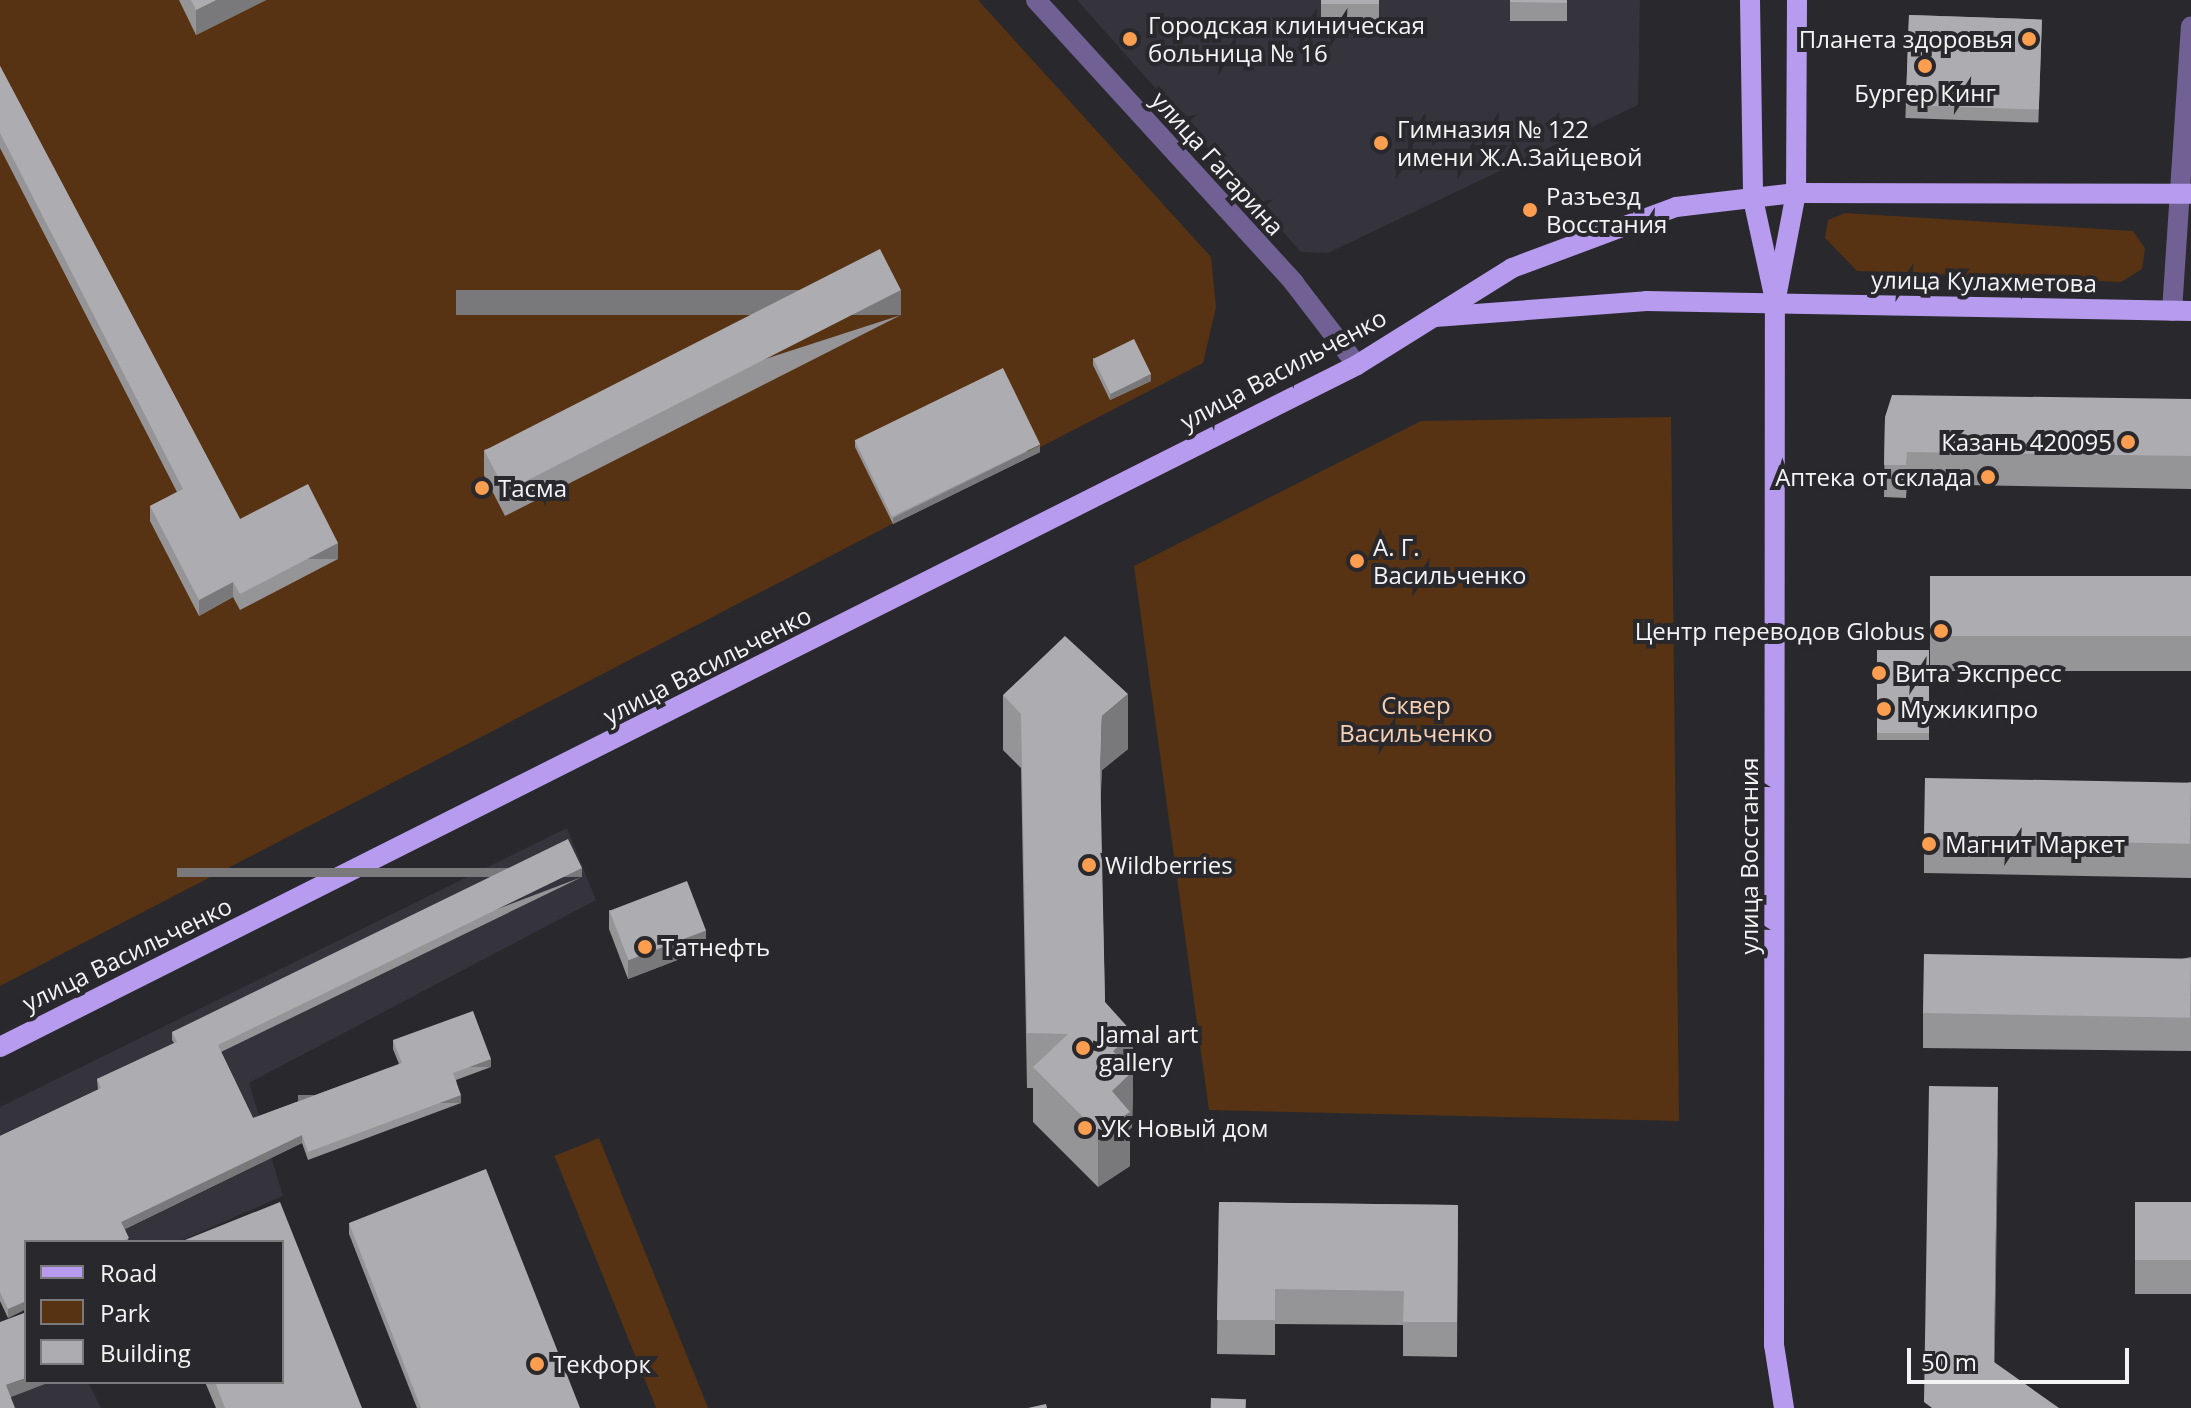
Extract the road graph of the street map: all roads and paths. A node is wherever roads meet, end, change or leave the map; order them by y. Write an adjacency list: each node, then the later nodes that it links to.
1 (1036, 0): 12 (street, улица Гагарина)
2 (1750, 0): 8 (main road, улица Восстания)
3 (1797, 0): 6 (main road, улица Восстания)
4 (2191, 27): 5 (street)
5 (2188, 66): 7 (street)
6 (1796, 193): 7 (main road); 8 (main road); 9 (main road, улица Восстания)
7 (2184, 194): 10 (street)
8 (1753, 199): 9 (main road, улица Восстания); 11 (main road, улица Васильченко)
9 (1775, 303): 10 (main road, улица Кулахметова); 11 (main road, улица Васильченко); 14 (main road, улица Восстания)
10 (2182, 311)
11 (1431, 317): 12 (main road, улица Васильченко)
12 (1357, 365): 13 (main road, улица Васильченко)
13 (0, 1047)
14 (1784, 1408)

